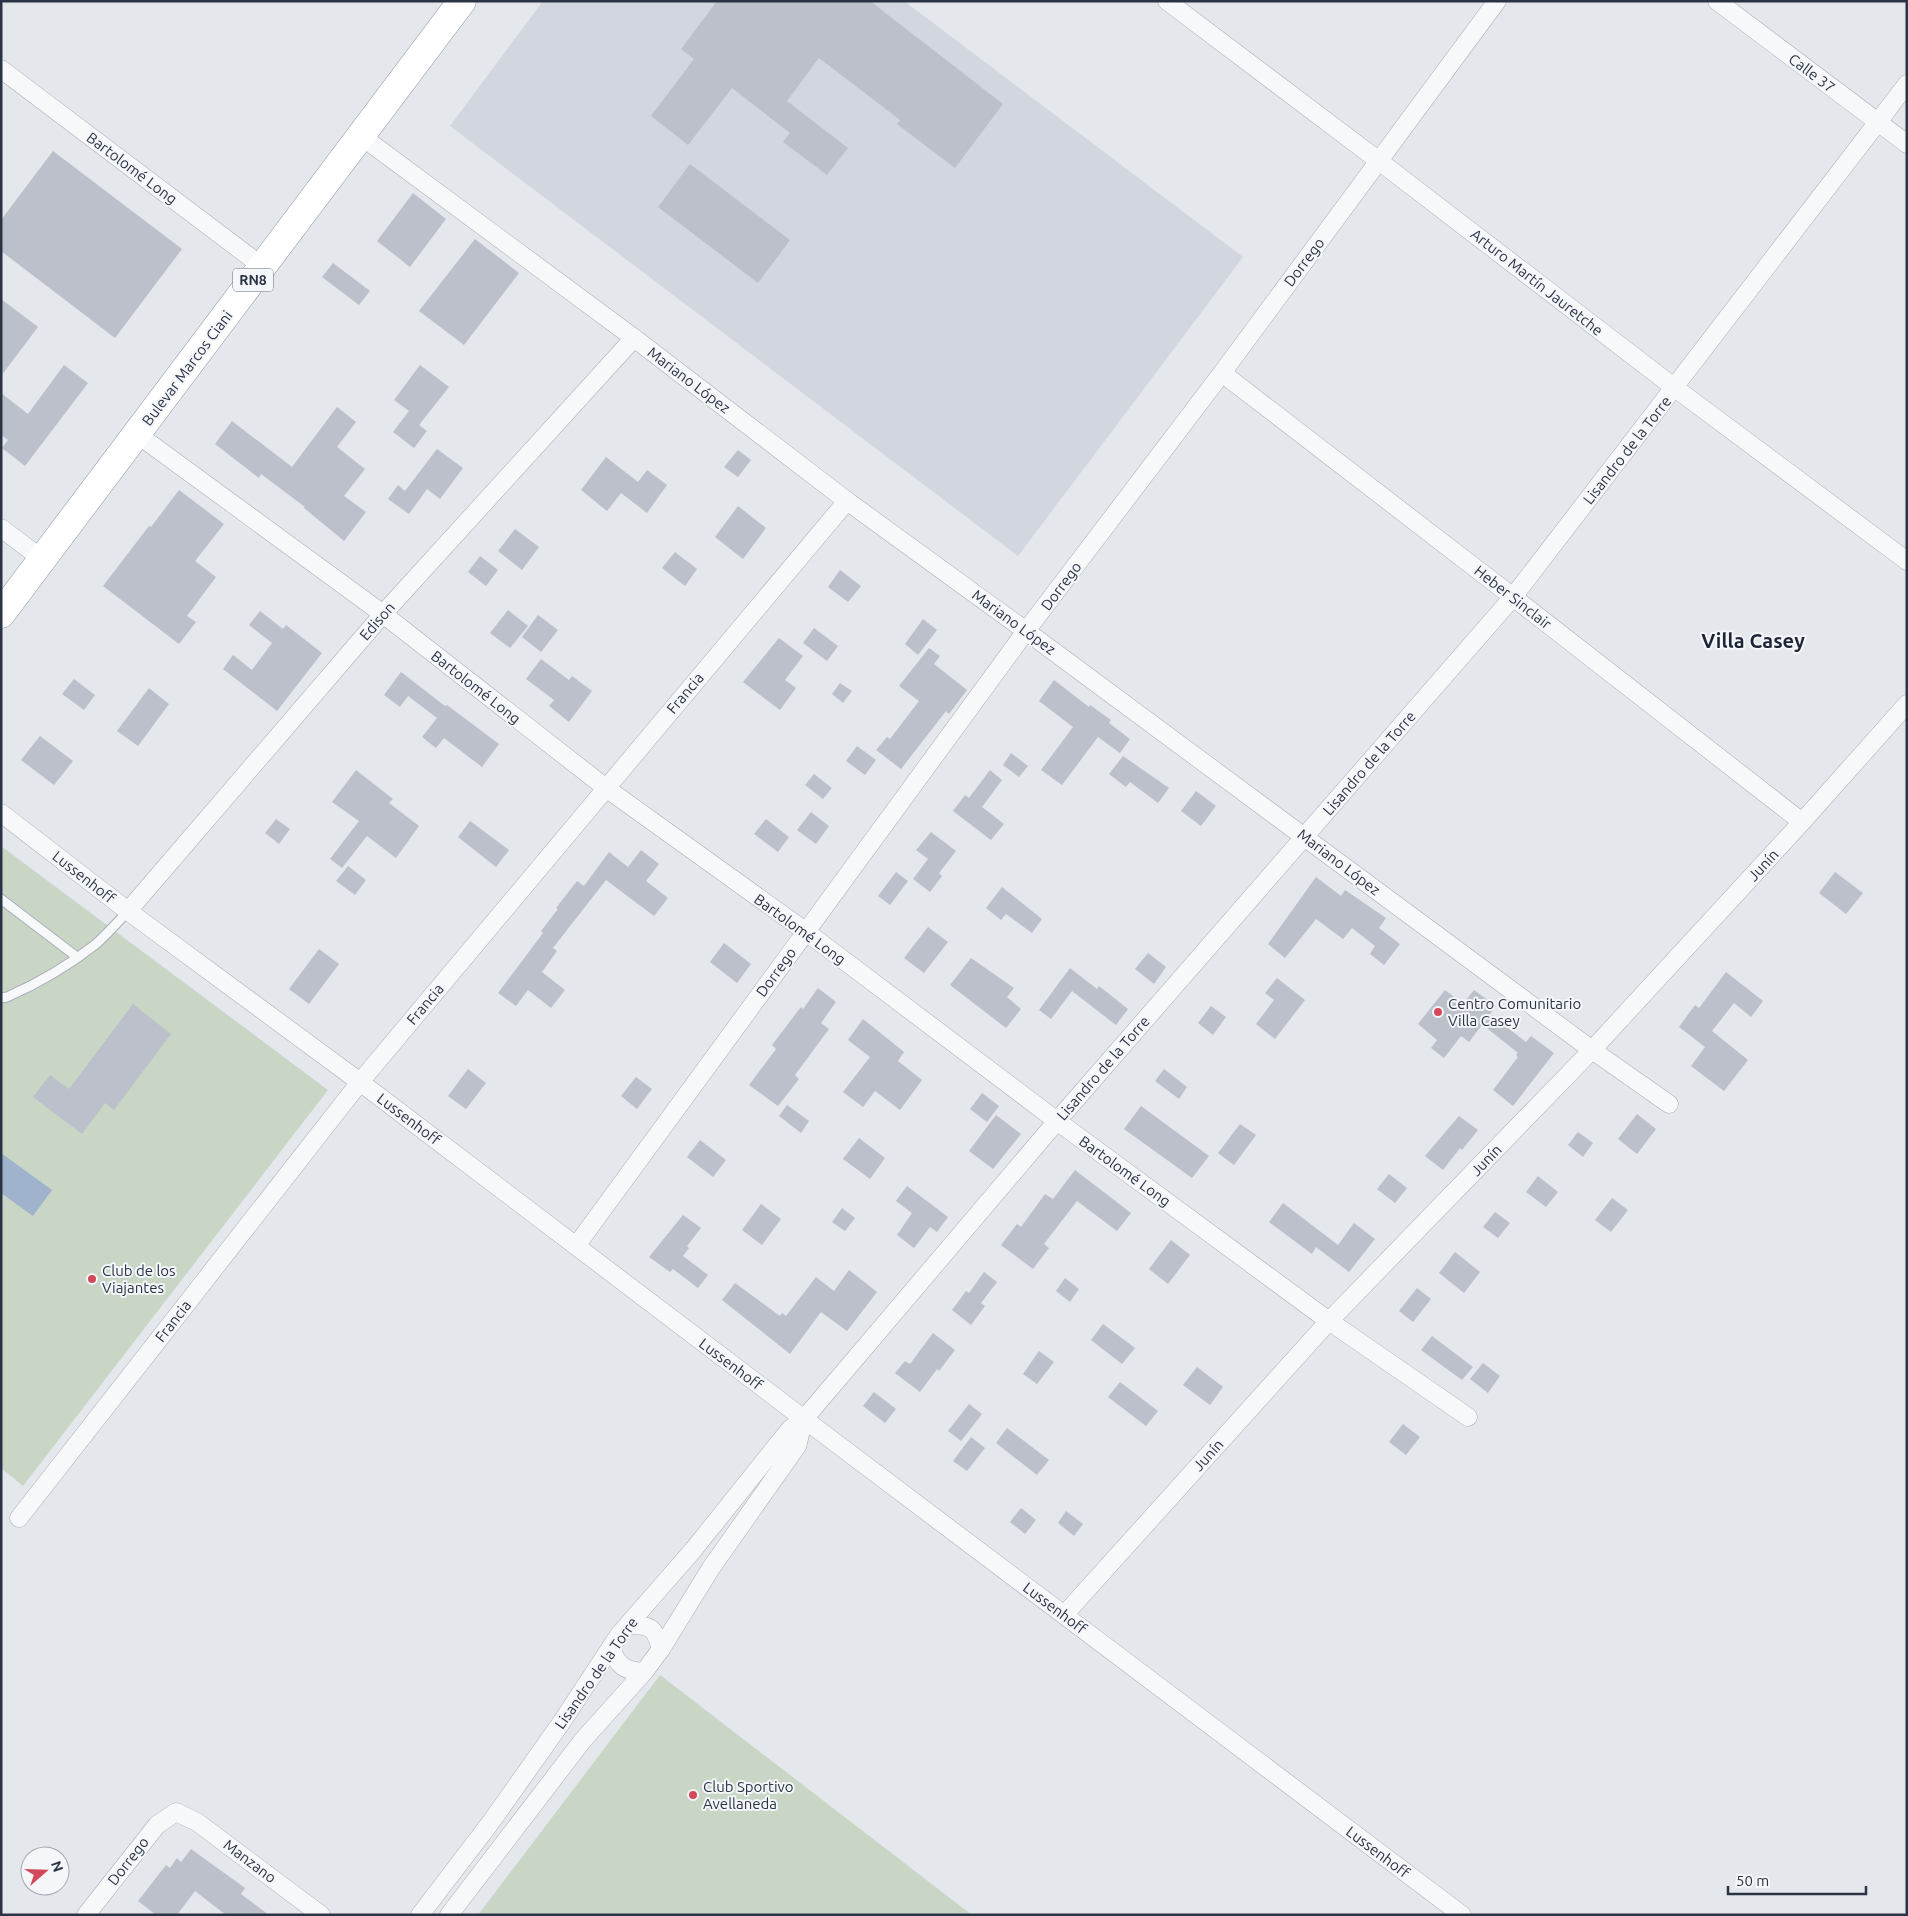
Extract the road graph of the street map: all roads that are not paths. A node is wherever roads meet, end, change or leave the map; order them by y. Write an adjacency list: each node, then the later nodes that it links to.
1 (462, 1): 8 (highway, Bulevar Marcos Ciani / RN8)
2 (1167, 1): 10 (street, Arturo Martín Jauretche)
3 (1497, 1): 10 (street, Dorrego)
4 (1717, 1): 7 (street, Calle 37)
5 (1, 69): 11 (street, Bartolomé Long)
6 (1907, 84): 7 (street, Lisandro de la Torre)
7 (1878, 122): 9 (street, Calle 37); 14 (street, Lisandro de la Torre)
8 (361, 136): 11 (highway, Bulevar Marcos Ciani / RN8); 12 (street, Mariano López)
9 (1907, 144)
10 (1379, 161): 13 (street, Dorrego); 14 (street, Arturo Martín Jauretche)
11 (262, 267): 15 (highway, Bulevar Marcos Ciani / RN8)
12 (634, 338): 16 (street, Mariano López); 22 (street, Edison)
13 (1222, 373): 20 (street, Heber Sinclair); 23 (street, Dorrego)
14 (1675, 388): 19 (street, Arturo Martín Jauretche); 20 (street, Lisandro de la Torre)
15 (137, 434): 18 (highway, Bulevar Marcos Ciani / RN8); 22 (street, Bartolomé Long)
16 (847, 501): 23 (street, Mariano López); 25 (street, Francia)
17 (1, 528): 18 (street)
18 (42, 559): 21 (highway, Bulevar Marcos Ciani / RN8)
19 (1907, 561)
20 (1513, 596): 27 (street, Heber Sinclair); 28 (street, Lisandro de la Torre)
21 (1, 614)
22 (383, 614): 25 (street, Bartolomé Long); 30 (street, Edison)
23 (1026, 631): 28 (street, Mariano López); 31 (street, Dorrego)
24 (1907, 704): 27 (street, Junín)
25 (606, 788): 31 (street, Bartolomé Long); 35 (street, Francia)
26 (1, 814): 30 (street, Lussenhoff)
27 (1802, 822): 34 (street, Junín)
28 (1305, 836): 34 (street, Mariano López); 37 (street, Lisandro de la Torre)
29 (1, 899): 32 (lane)
30 (128, 911): 32 (lane); 35 (street, Lussenhoff)
31 (805, 931): 37 (street, Bartolomé Long); 38 (street, Dorrego)
32 (77, 957): 33 (lane)
33 (1, 998)
34 (1592, 1050): 36 (street, Mariano López); 39 (street, Junín)
35 (360, 1082): 38 (street, Lussenhoff); 42 (street, Francia)
36 (1669, 1104)
37 (1057, 1120): 39 (street, Bartolomé Long); 41 (street, Lisandro de la Torre)
38 (576, 1246): 41 (street, Lussenhoff)
39 (1329, 1321): 40 (street, Bartolomé Long); 43 (street, Junín)
40 (1468, 1417)
41 (804, 1419): 43 (street, Lussenhoff); 44 (street, Lisandro de la Torre); 46 (street, Lisandro de la Torre)
42 (19, 1518)
43 (1064, 1614): 57 (street, Lussenhoff)
44 (628, 1624): 45 (street, Lisandro de la Torre); 46 (street)
45 (611, 1647): 47 (street); 48 (street, Lisandro de la Torre)
46 (661, 1649): 47 (street, Lisandro de la Torre)
47 (644, 1672): 49 (street, Lisandro de la Torre)
48 (561, 1723): 49 (street); 51 (street, Lisandro de la Torre)
49 (583, 1740): 52 (street, Lisandro de la Torre)
50 (176, 1812): 53 (street, Dorrego); 54 (street, Manzano)
51 (490, 1822): 52 (street); 55 (street, Lisandro de la Torre)
52 (510, 1837): 56 (street, Lisandro de la Torre)
53 (86, 1915)
54 (321, 1915)
55 (420, 1915)
56 (450, 1915)
57 (1462, 1915)

